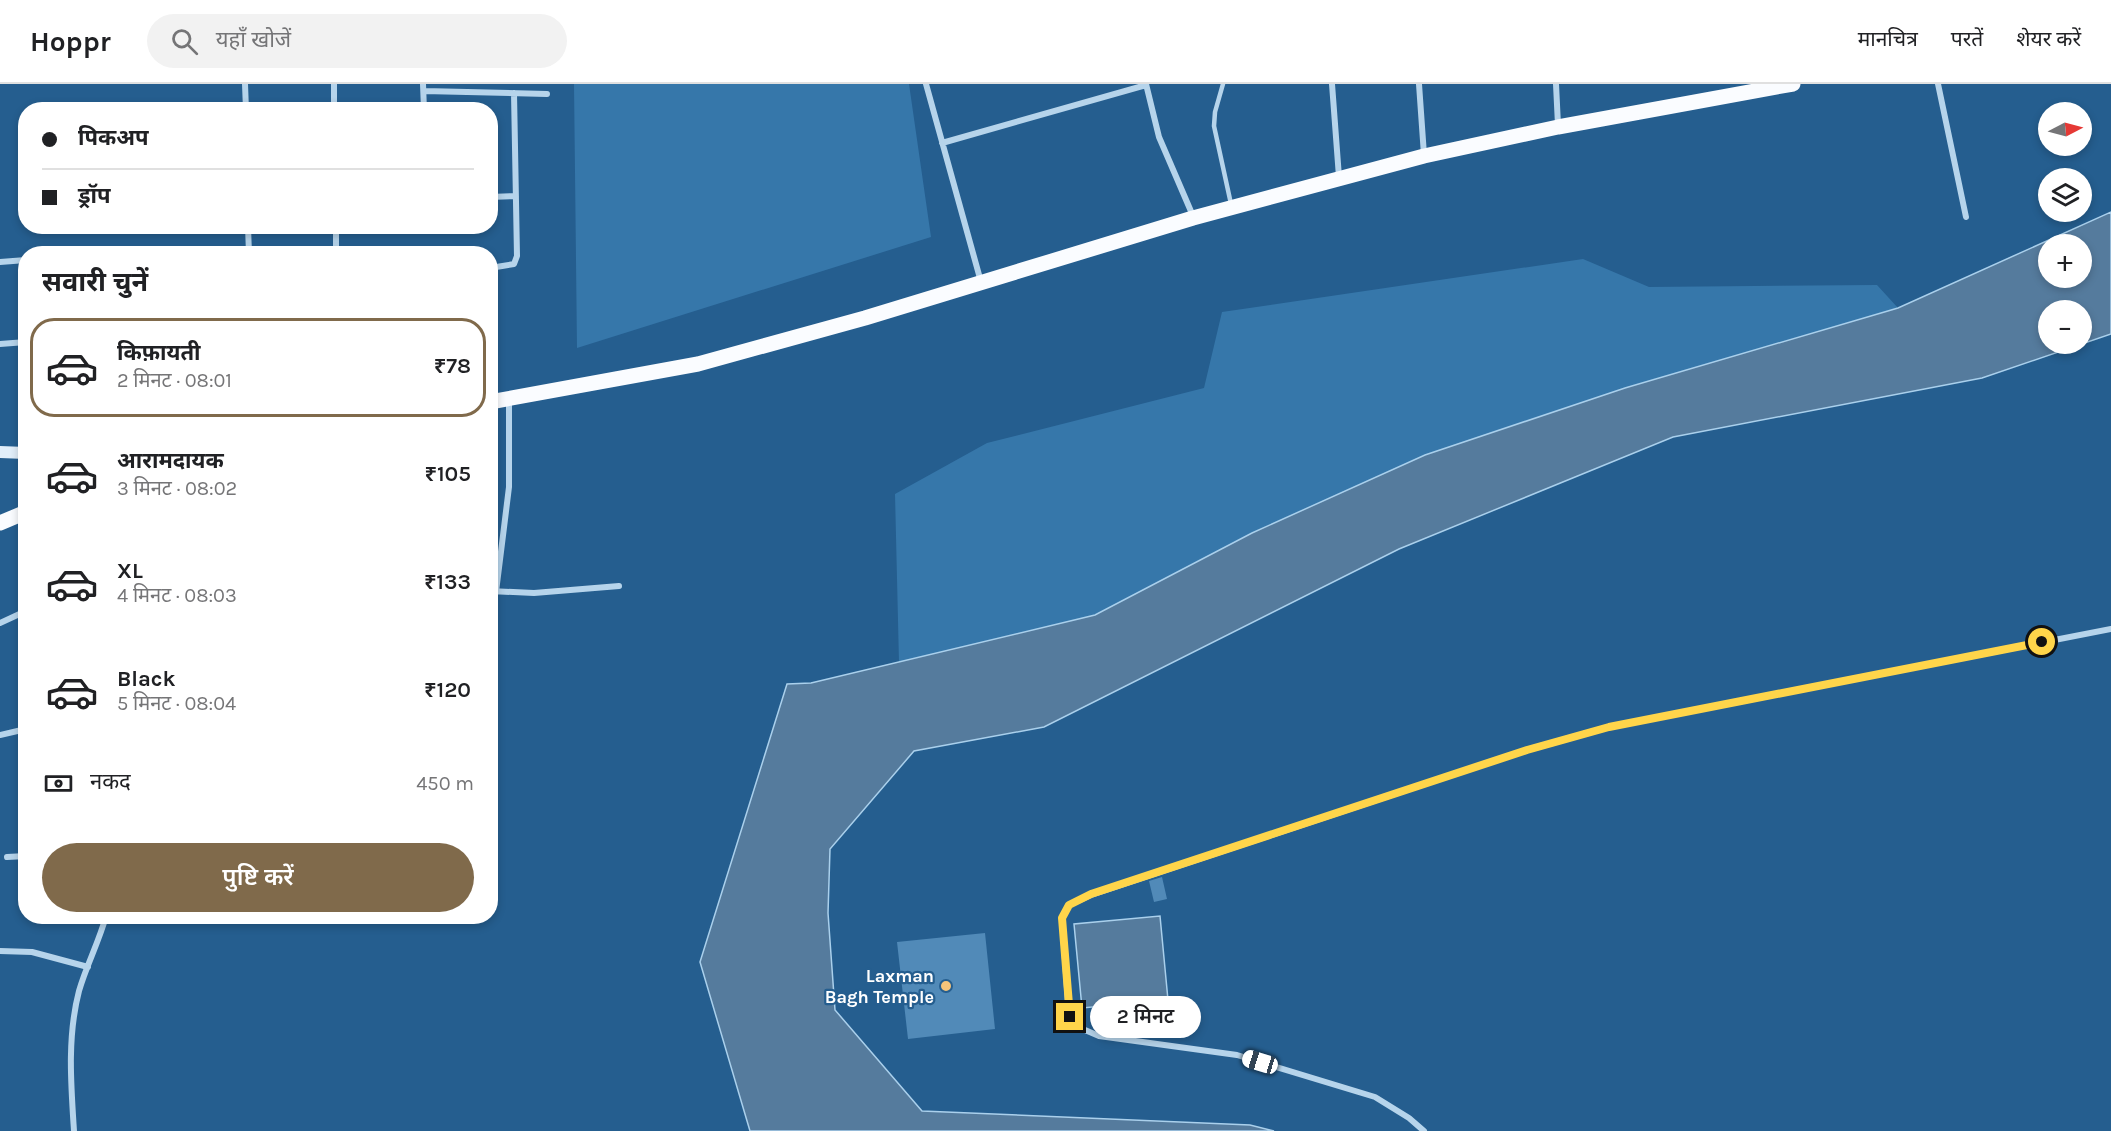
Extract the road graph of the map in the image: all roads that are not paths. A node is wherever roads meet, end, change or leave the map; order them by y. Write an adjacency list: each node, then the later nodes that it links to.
1 (245, 84): 14 (street)
2 (334, 84): 15 (street)
3 (926, 84): 17 (street)
4 (1223, 84): 22 (lane)
5 (1332, 84): 19 (street)
6 (1419, 84): 18 (street)
7 (1556, 84): 16 (street)
8 (1793, 84): 16 (main road)
9 (1938, 84): 23 (street)
10 (1146, 85): 17 (street); 24 (street)
11 (424, 88): 12 (street)
12 (514, 93): 13 (street); 21 (street)
13 (547, 94)
14 (246, 102)
15 (334, 102)
16 (1558, 127): 18 (main road)
17 (942, 143): 28 (street)
18 (1424, 156): 19 (main road)
19 (1339, 177): 22 (main road)
20 (498, 196): 21 (street)
21 (516, 196): 27 (street)
22 (1232, 207): 24 (main road)
23 (1966, 217)
24 (1193, 218): 28 (main road)
25 (18, 261): 26 (street)
26 (0, 262)
27 (498, 267)
28 (981, 282): 31 (main road)
29 (18, 343): 30 (street)
30 (0, 345)
31 (509, 399): 32 (main road); 37 (street)
32 (498, 401)
33 (0, 452): 34 (street)
34 (18, 453)
35 (18, 516): 36 (main road)
36 (0, 524)
37 (498, 559)
38 (619, 586): 39 (street)
39 (498, 592)
40 (18, 614): 41 (street)
41 (0, 622)
42 (2111, 629): 51 (street)
43 (18, 731): 44 (street)
44 (0, 735)
45 (18, 856): 46 (street)
46 (7, 857)
47 (103, 924): 49 (street)
48 (0, 951): 49 (street)
49 (88, 967): 50 (street)
50 (75, 1131)
51 (1424, 1131)

